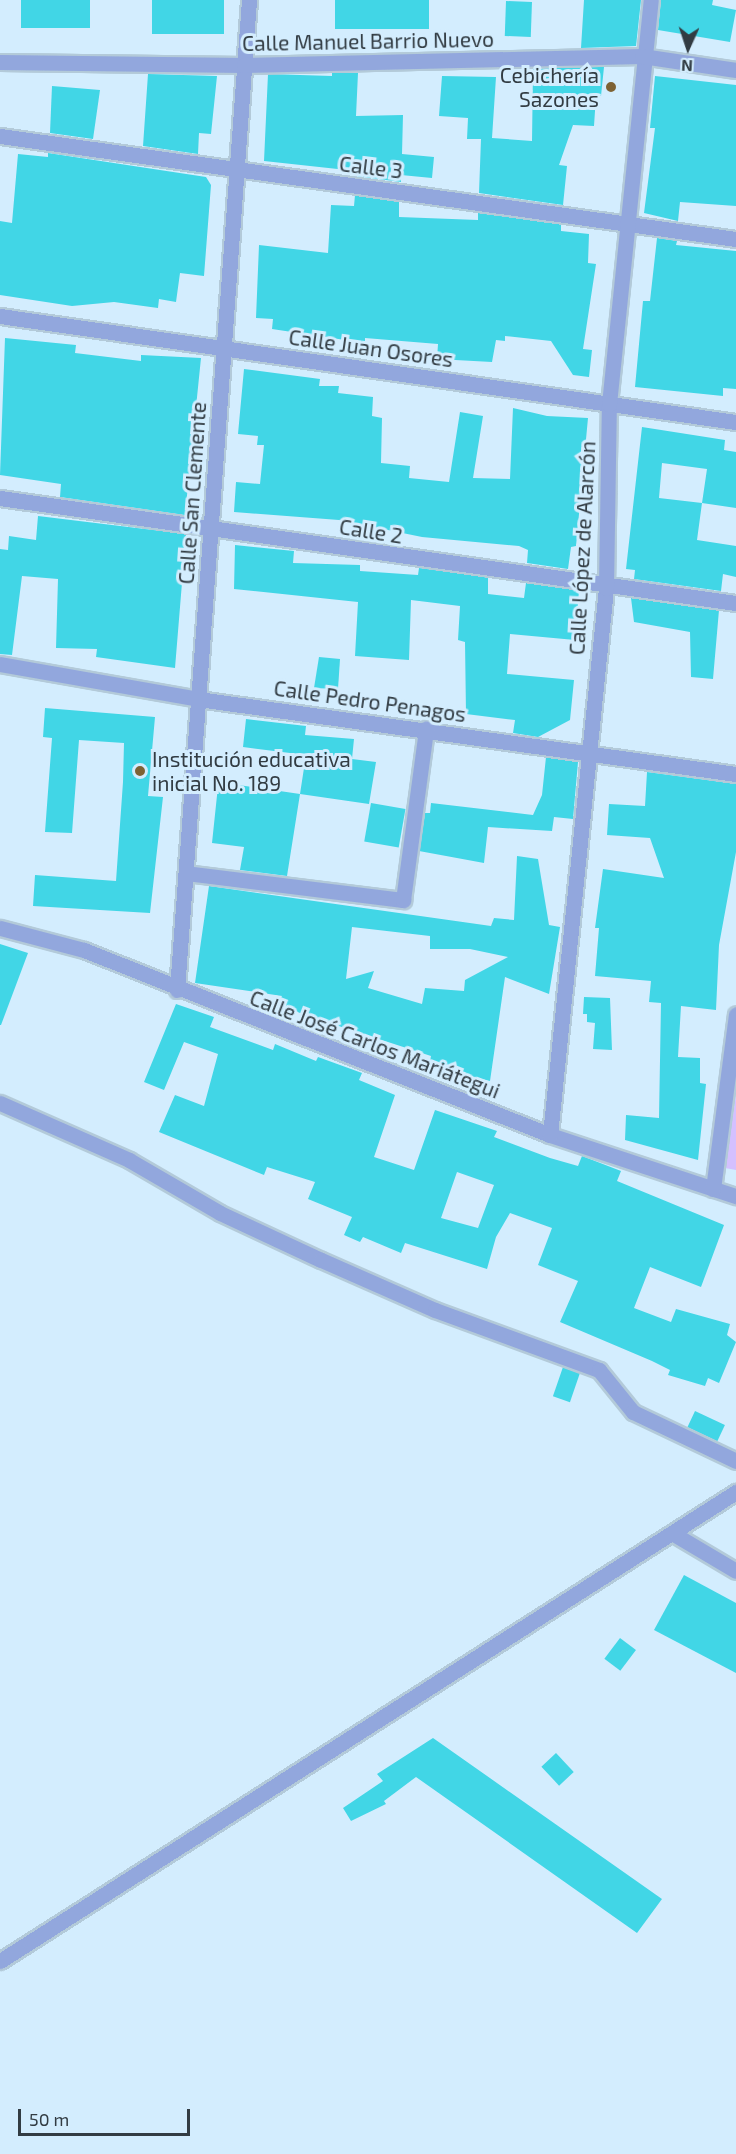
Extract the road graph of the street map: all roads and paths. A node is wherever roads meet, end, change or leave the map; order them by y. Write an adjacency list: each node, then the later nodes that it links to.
1 (249, 0): 5 (street, Calle San Clemente)
2 (651, 0): 3 (street, Calle López de Alarcón)
3 (642, 56): 5 (street, Calle Manuel Barrio Nuevo); 6 (street, Calle Manuel Barrio Nuevo); 9 (street, Calle López de Alarcón)
4 (0, 62): 5 (street, Calle Manuel Barrio Nuevo)
5 (244, 65): 8 (street, Calle San Clemente)
6 (736, 70)
7 (0, 136): 8 (street, Calle 3)
8 (236, 170): 9 (street, Calle 3); 12 (street, Calle San Clemente)
9 (624, 221): 10 (street, Calle 3); 13 (street, Calle López de Alarcón)
10 (736, 239)
11 (0, 316): 12 (street, Calle Juan Osores)
12 (224, 348): 13 (street, Calle Juan Osores); 16 (street, Calle San Clemente)
13 (609, 404): 14 (street, Calle Juan Osores); 17 (street, Calle López de Alarcón)
14 (736, 422)
15 (0, 498): 16 (street, Calle 2)
16 (210, 528): 17 (street, Calle 2); 20 (street, Calle San Clemente)
17 (606, 588): 18 (street, Calle 2); 22 (street, Calle López de Alarcón)
18 (736, 603)
19 (0, 664): 20 (street, Calle Pedro Penagos)
20 (198, 699): 21 (street, Calle Pedro Penagos); 24 (street, Calle San Clemente)
21 (426, 729): 22 (street, Calle Pedro Penagos); 24 (street)
22 (589, 754): 23 (street, Calle Pedro Penagos); 29 (street, Calle López de Alarcón)
23 (736, 774)
24 (186, 873): 26 (street, Calle San Clemente)
25 (0, 928): 26 (street, Calle José Carlos Mariátegui)
26 (177, 990): 29 (street, Calle José Carlos Mariátegui)
27 (736, 1015): 30 (street)
28 (0, 1103): 32 (street)
29 (550, 1135): 30 (street, Calle José Carlos Mariátegui)
30 (713, 1189): 31 (street, Calle José Carlos Mariátegui)
31 (736, 1196)
32 (736, 1461)
33 (736, 1492): 34 (street)
34 (672, 1533): 35 (street); 36 (street)
35 (736, 1571)
36 (0, 1960)

